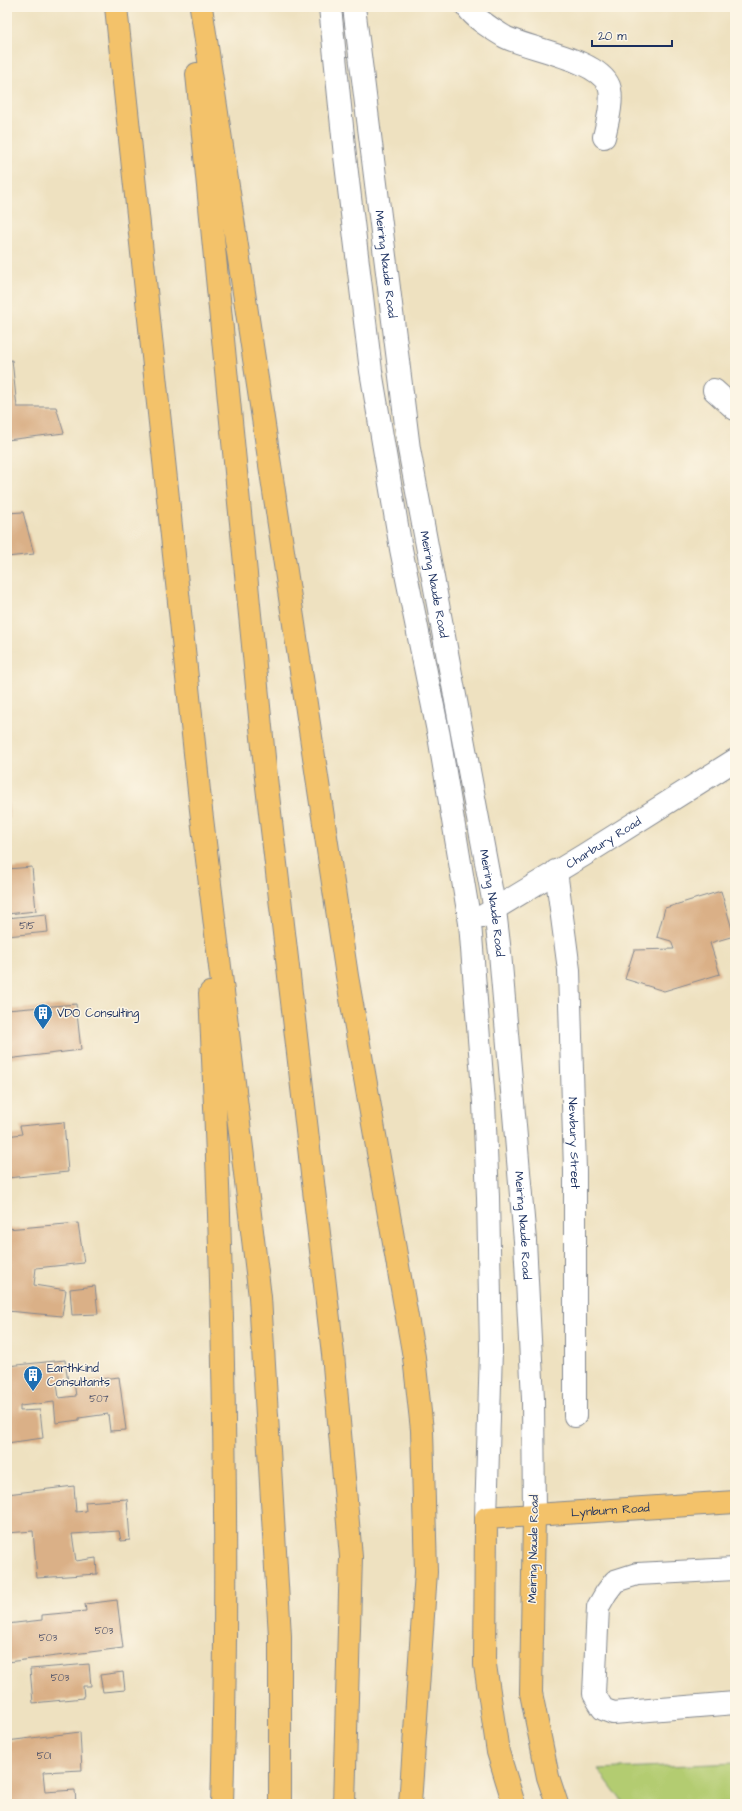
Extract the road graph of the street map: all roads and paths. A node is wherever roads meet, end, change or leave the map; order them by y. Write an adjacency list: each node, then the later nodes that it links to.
1 (116, 7): 11 (main road)
2 (190, 7): 23 (main road)
3 (201, 7): 24 (main road)
4 (330, 7): 14 (street, Meiring Naude Road)
5 (354, 7): 13 (street, Meiring Naude Road)
6 (466, 7): 7 (street)
7 (604, 138)
8 (714, 390): 9 (street)
9 (735, 409)
10 (735, 760): 12 (street, Charbury Road)
11 (201, 810): 21 (main road); 22 (main road)
12 (556, 871): 13 (street, Charbury Road); 15 (street, Newbury Street)
13 (495, 910): 14 (street, Charbury Road); 17 (street, Meiring Naude Road)
14 (470, 923): 18 (street, Meiring Naude Road)
15 (575, 1416)
16 (735, 1502): 17 (main road, Lynburn Road)
17 (534, 1515): 18 (main road, Lynburn Road); 26 (main road, Meiring Naude Road)
18 (486, 1518): 25 (main road, Meiring Naude Road)
19 (735, 1569): 20 (street)
20 (735, 1703)
21 (222, 1804)
22 (280, 1804)
23 (344, 1804)
24 (410, 1804)
25 (514, 1804)
26 (557, 1804)

